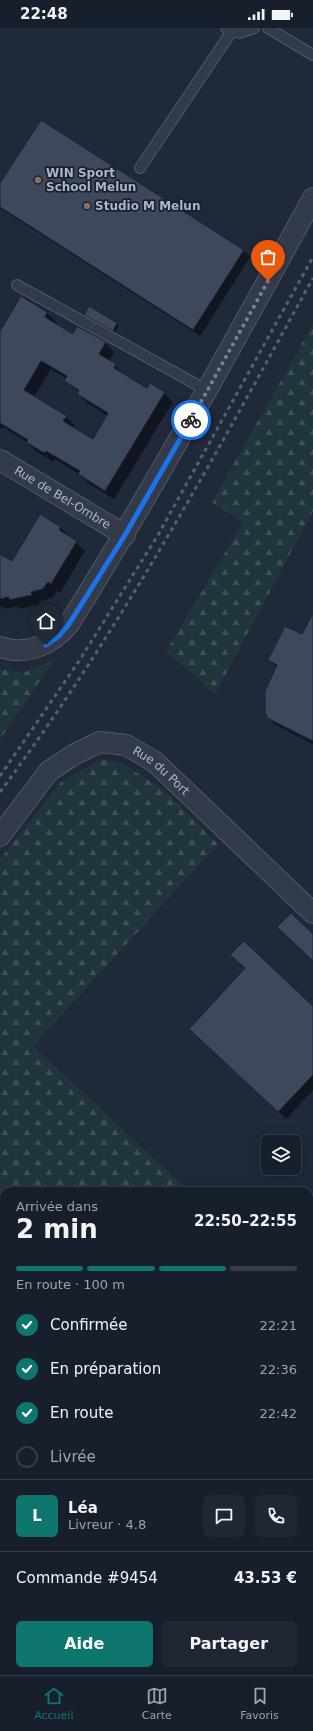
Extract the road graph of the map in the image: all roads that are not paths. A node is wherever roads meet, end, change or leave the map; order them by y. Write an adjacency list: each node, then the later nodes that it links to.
1 (254, 28): 3 (lane)
2 (268, 28): 4 (lane)
3 (229, 30): 5 (lane)
4 (313, 54)
5 (140, 168)
6 (313, 198): 8 (street)
7 (18, 285): 8 (lane)
8 (208, 391): 10 (street)
9 (0, 460): 10 (street, Rue de Bel-Ombre)
10 (125, 535): 11 (street)
11 (0, 647)
12 (0, 836): 13 (street, Rue du Port)
13 (313, 913)

